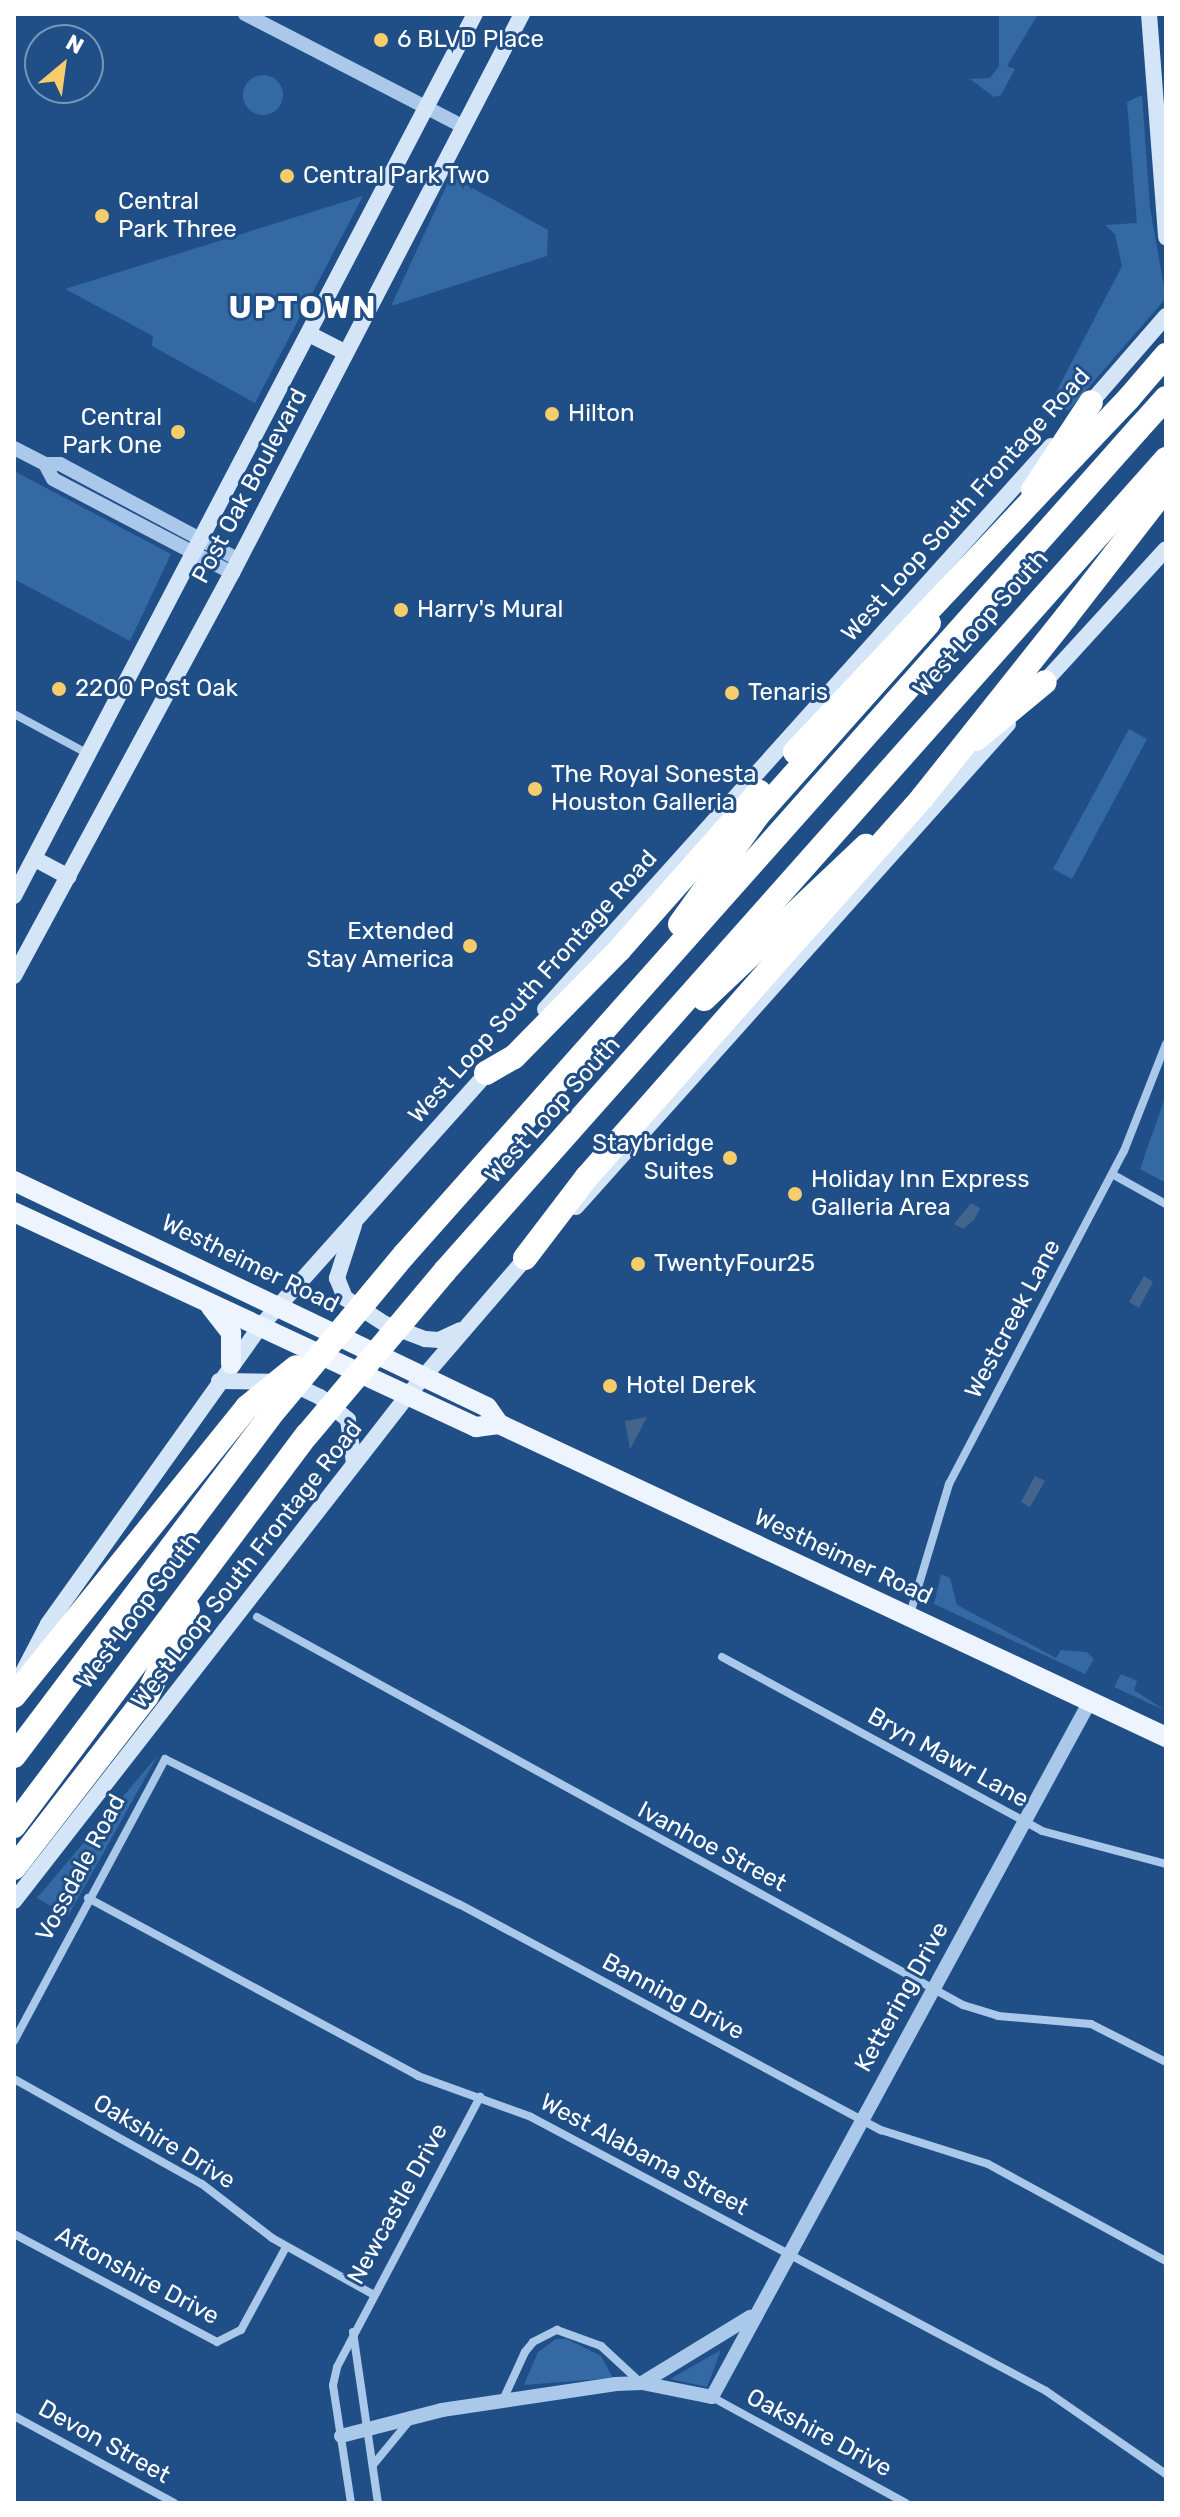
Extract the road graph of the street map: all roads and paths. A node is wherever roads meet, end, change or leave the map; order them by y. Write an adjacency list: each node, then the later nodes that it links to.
1 (245, 14): 6 (street)
2 (475, 14): 6 (main road, Post Oak Boulevard)
3 (522, 14): 7 (main road, Post Oak Boulevard)
4 (1149, 14): 5 (main road)
5 (1159, 77): 8 (main road)
6 (427, 107): 7 (street); 10 (main road, Post Oak Boulevard)
7 (464, 127): 11 (main road, Post Oak Boulevard)
8 (1166, 237)
9 (1166, 316): 13 (main road, West Loop South Frontage Road)
10 (311, 335): 11 (main road); 20 (main road, Post Oak Boulevard)
11 (346, 353): 23 (main road, Post Oak Boulevard)
12 (1166, 355): 34 (highway, bridge)
13 (1120, 370): 15 (main road, West Loop South Frontage Road); 16 (main road)
14 (1166, 398): 31 (highway, West Loop South, bridge)
15 (1091, 402): 31 (highway); 34 (main road, West Loop South Frontage Road)
16 (1166, 409)
17 (14, 448): 18 (street)
18 (45, 464): 20 (street); 22 (street)
19 (1162, 478): 33 (highway, West Loop South); 40 (highway, bridge)
20 (202, 539): 22 (main road, Post Oak Boulevard); 23 (street)
21 (1166, 549): 24 (main road, West Loop South Frontage Road)
22 (194, 555): 23 (street); 26 (main road, Post Oak Boulevard)
23 (235, 567): 28 (main road, Post Oak Boulevard)
24 (1045, 682): 33 (highway); 40 (main road, West Loop South Frontage Road)
25 (14, 714): 26 (street)
26 (91, 756): 27 (main road, Post Oak Boulevard)
27 (35, 859): 28 (main road); 29 (main road, Post Oak Boulevard)
28 (69, 877): 30 (main road, Post Oak Boulevard)
29 (14, 896)
30 (14, 976)
31 (603, 1030): 48 (highway, West Loop South, bridge)
32 (1166, 1044): 35 (street, Westcreek Lane)
33 (651, 1045): 51 (highway, West Loop South, bridge)
34 (486, 1073): 39 (main road, West Loop South Frontage Road)
35 (1112, 1174): 37 (street); 53 (street, Westcreek Lane)
36 (14, 1181): 42 (main road, Westheimer Road)
37 (1166, 1204)
38 (14, 1212): 41 (main road, Westheimer Road)
39 (358, 1217): 42 (main road, West Loop South Frontage Road); 43 (main road)
40 (525, 1258): 43 (main road, West Loop South Frontage Road)
41 (209, 1304): 44 (main road, Westheimer Road); 45 (main road)
42 (277, 1306): 44 (main road, West Loop South Frontage Road); 46 (main road, Westheimer Road)
43 (467, 1326): 46 (main road, West Loop South Frontage Road)
44 (259, 1328): 45 (main road, West Loop South Frontage Road); 47 (main road, Westheimer Road)
45 (225, 1372): 50 (main road); 55 (main road, West Loop South Frontage Road)
46 (424, 1376): 47 (main road, West Loop South Frontage Road); 49 (main road, Westheimer Road)
47 (408, 1395): 49 (main road, Westheimer Road); 50 (main road, West Loop South Frontage Road)
48 (258, 1412): 56 (highway); 59 (highway, West Loop South)
49 (499, 1424): 53 (main road, Westheimer Road)
50 (354, 1463): 66 (main road, West Loop South Frontage Road)
51 (211, 1561): 62 (highway, West Loop South); 64 (highway)
52 (257, 1617): 67 (street, Ivanhoe Street)
53 (910, 1617): 57 (main road, Westheimer Road)
54 (722, 1657): 61 (street, Bryn Mawr Lane)
55 (14, 1689)
56 (14, 1696)
57 (1090, 1701): 58 (main road, Westheimer Road); 61 (street, Kettering Drive)
58 (1166, 1737)
59 (14, 1756)
60 (165, 1759): 65 (street, Vossdale Road); 72 (street, Banning Drive)
61 (1023, 1821): 63 (street, Bryn Mawr Lane); 67 (street, Kettering Drive)
62 (14, 1826)
63 (1166, 1864)
64 (14, 1868)
65 (88, 1898): 68 (street, Vossdale Road); 71 (street, West Alabama Street)
66 (14, 1901)
67 (932, 1989): 69 (street, Ivanhoe Street); 72 (street, Kettering Drive)
68 (14, 2041)
69 (1166, 2062)
70 (14, 2079): 74 (street, Oakshire Drive)
71 (480, 2097): 75 (street, West Alabama Street); 77 (street, Newcastle Drive)
72 (860, 2119): 75 (street, Kettering Drive); 76 (street, Banning Drive)
73 (14, 2234): 74 (street, Aftonshire Drive)
74 (286, 2247): 77 (street, Oakshire Drive)
75 (787, 2254): 78 (street, Kettering Drive); 88 (street, West Alabama Street)
76 (1166, 2261)
77 (372, 2294): 79 (street, Newcastle Drive)
78 (753, 2315): 80 (street, Kettering Drive); 81 (street, Kettering Drive)
79 (353, 2331): 85 (street); 86 (street, Newcastle Drive)
80 (642, 2383): 81 (street, Kettering Drive); 82 (street, Kettering Drive); 82 (street)
81 (712, 2397): 92 (street, Oakshire Drive)
82 (502, 2402): 84 (street, Kettering Drive)
83 (14, 2416): 89 (street, Devon Street)
84 (411, 2419): 85 (street, Kettering Drive); 87 (street)
85 (367, 2431): 86 (street, Kettering Drive); 87 (street)
86 (341, 2436): 90 (street, Newcastle Drive)
87 (373, 2465): 91 (street)
88 (1166, 2474)
89 (174, 2503)
90 (351, 2503)
91 (378, 2503)
92 (906, 2503)

